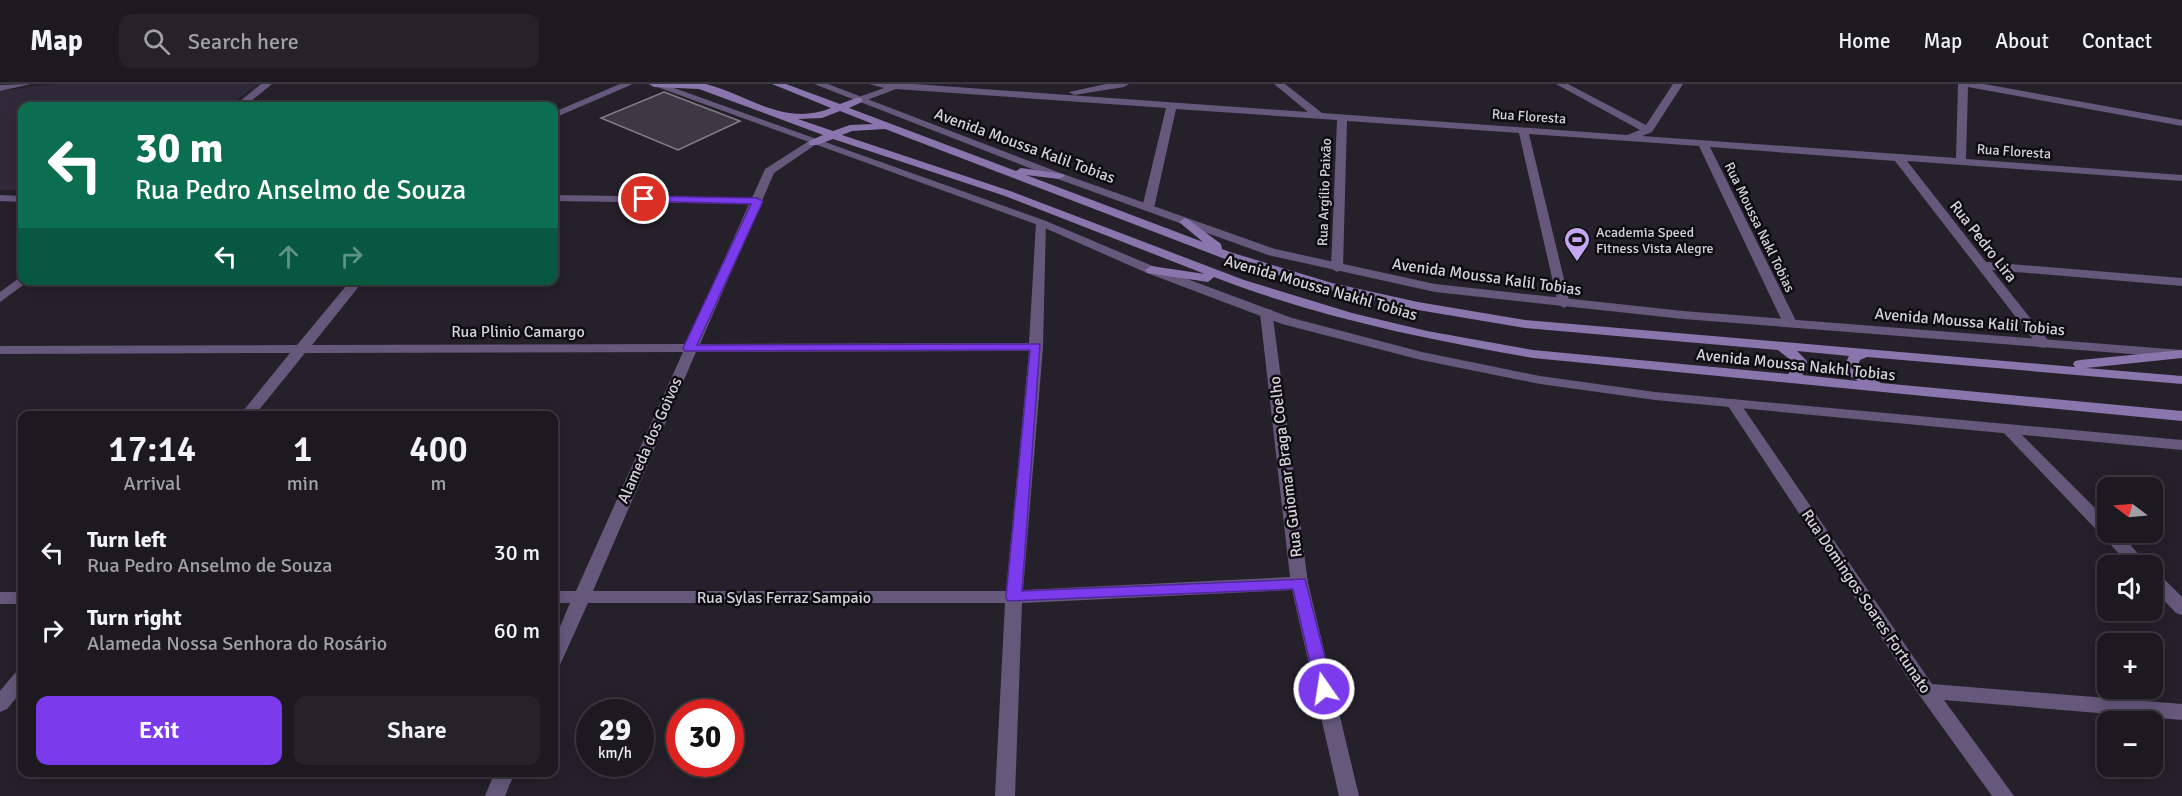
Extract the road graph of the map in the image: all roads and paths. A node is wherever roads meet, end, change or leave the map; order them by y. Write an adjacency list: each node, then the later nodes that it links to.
1 (26, 84): 16 (street)
2 (267, 84): 19 (street)
3 (628, 84): 22 (street)
4 (654, 84): 14 (main road, Avenida Moussa Nakhl Tobias); 32 (street)
5 (777, 84): 21 (main road, Avenida Moussa Nakhl Tobias)
6 (819, 84): 18 (street, Avenida Moussa Kalil Tobias)
7 (874, 84): 15 (street, Rua Floresta)
8 (1124, 84): 17 (street)
9 (1279, 84): 24 (street)
10 (1561, 84): 29 (street)
11 (1678, 84): 29 (street)
12 (1963, 84): 36 (street)
13 (1968, 84): 26 (street)
14 (699, 85): 23 (main road, Avenida Moussa Nakhl Tobias)
15 (897, 85): 17 (street, Rua Floresta); 18 (street)
16 (0, 88)
17 (1048, 97): 20 (street, Rua Floresta)
18 (859, 100): 21 (main road); 39 (street, Avenida Moussa Kalil Tobias)
19 (244, 102)
20 (1172, 105): 24 (street, Rua Floresta); 45 (street)
21 (840, 108): 23 (main road); 27 (main road, Avenida Moussa Nakhl Tobias)
22 (558, 113)
23 (771, 113): 30 (main road, Avenida Moussa Nakhl Tobias)
24 (1319, 116): 25 (street, Rua Floresta)
25 (1342, 118): 28 (street, Rua Floresta); 50 (street, Rua Argílio Paixão)
26 (2182, 123)
27 (890, 127): 30 (main road); 37 (main road, Avenida Moussa Nakhl Tobias)
28 (1523, 130): 31 (street, Rua Floresta); 57 (street)
29 (1648, 130): 31 (street)
30 (830, 134): 32 (main road); 34 (main road, Avenida Moussa Nakhl Tobias)
31 (1629, 138): 33 (street, Rua Floresta)
32 (813, 143): 38 (street); 44 (street, Alameda dos Goivos)
33 (1703, 143): 35 (street, Rua Floresta); 59 (street, Rua Moussa Nakl Tobias)
34 (897, 157): 38 (main road); 54 (main road, Avenida Moussa Nakhl Tobias)
35 (1898, 157): 36 (street, Rua Floresta); 49 (street, Rua Pedro Lira)
36 (1961, 162): 40 (street, Rua Floresta)
37 (992, 166): 39 (main road); 48 (main road, Avenida Moussa Nakhl Tobias)
38 (910, 175): 47 (street)
39 (1059, 177): 45 (street, Avenida Moussa Kalil Tobias)
40 (2182, 178)
41 (0, 198): 43 (street)
42 (558, 198): 44 (street)
43 (18, 199)
44 (757, 201): 64 (street, Alameda dos Goivos)
45 (1148, 208): 46 (street, Avenida Moussa Kalil Tobias)
46 (1185, 222): 48 (main road); 50 (street, Avenida Moussa Kalil Tobias)
47 (1042, 223): 51 (street); 62 (street)
48 (1229, 256): 61 (main road, Avenida Moussa Nakhl Tobias)
49 (1983, 265): 52 (street); 60 (street, Rua Pedro Lira)
50 (1337, 268): 57 (street, Avenida Moussa Kalil Tobias)
51 (1151, 270): 54 (main road); 58 (street)
52 (2182, 282)
53 (18, 283): 56 (street)
54 (1240, 283): 69 (main road, Avenida Moussa Nakhl Tobias)
55 (354, 285): 63 (street)
56 (0, 298)
57 (1564, 304): 59 (street, Avenida Moussa Kalil Tobias)
58 (1267, 313): 72 (street); 80 (street, Rua Guiomar Braga Coelho)
59 (1790, 323): 60 (street, Avenida Moussa Kalil Tobias)
60 (2044, 344): 67 (street, Avenida Moussa Kalil Tobias)
61 (1780, 345): 66 (main road, Avenida Moussa Nakhl Tobias); 69 (main road)
62 (1036, 346): 64 (street, Rua Plinio Camargo); 84 (street)
63 (304, 347): 64 (street, Rua Plinio Camargo); 65 (street, Rua Plinio Camargo); 73 (street)
64 (689, 348): 83 (street, Alameda dos Goivos)
65 (0, 350)
66 (1866, 353): 68 (main road, Avenida Moussa Nakhl Tobias); 71 (main road)
67 (2182, 354): 68 (main road)
68 (2045, 368): 70 (main road, Avenida Moussa Nakhl Tobias)
69 (1790, 380): 71 (main road, Avenida Moussa Nakhl Tobias)
70 (2182, 380)
71 (1883, 390): 74 (main road, Avenida Moussa Nakhl Tobias)
72 (1733, 403): 75 (street); 90 (street, Rua Domingos Soares Fortunato)
73 (250, 411)
74 (2182, 416)
75 (2008, 429): 76 (street); 77 (street)
76 (2182, 445)
77 (2097, 521)
78 (2119, 543): 79 (street)
79 (2130, 555)
80 (1299, 583): 84 (street, Rua Sylas Ferraz Sampaio); 96 (street, Rua Guiomar Braga Coelho)
81 (2163, 588): 87 (street)
82 (558, 597): 83 (street, Rua Sylas Ferraz Sampaio)
83 (580, 597): 84 (street, Rua Sylas Ferraz Sampaio); 88 (street, Alameda dos Goivos)
84 (1014, 597): 95 (street)
85 (0, 598): 86 (street)
86 (18, 598)
87 (2182, 608)
88 (558, 650)
89 (18, 683): 91 (street)
90 (1927, 691): 92 (street); 97 (street, Rua Domingos Soares Fortunato)
91 (0, 704)
92 (2182, 711)
93 (503, 777): 94 (street)
94 (495, 796)
95 (1005, 796)
96 (1349, 796)
97 (2004, 796)

